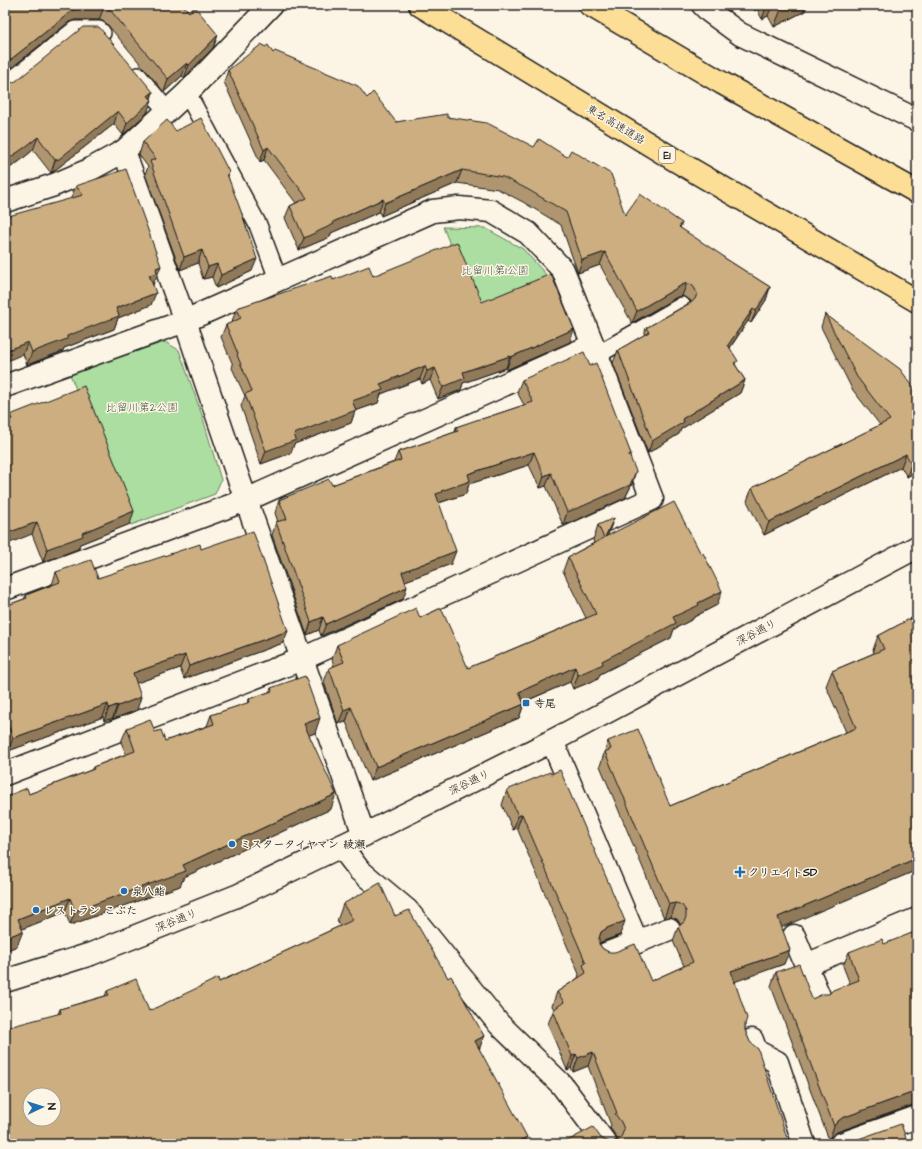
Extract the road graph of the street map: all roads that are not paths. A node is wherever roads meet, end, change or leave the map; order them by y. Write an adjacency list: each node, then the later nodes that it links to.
1 (270, 5): 8 (street)
2 (420, 5): 15 (highway, 東名高速道路 / E1)
3 (590, 5): 12 (highway)
4 (703, 5): 10 (street)
5 (114, 48): 7 (lane)
6 (128, 65): 9 (lane)
7 (5, 86)
8 (187, 93): 9 (street); 14 (lane)
9 (167, 111): 11 (street)
10 (917, 120)
11 (124, 151): 13 (street); 17 (street)
12 (917, 192)
13 (5, 201)
14 (278, 279): 17 (street); 18 (street)
15 (917, 301)
16 (682, 306): 18 (lane)
17 (185, 321): 19 (street); 20 (street)
18 (595, 350): 20 (street); 23 (street)
19 (5, 386)
20 (246, 500): 22 (street); 23 (street)
21 (917, 547): 24 (street, 深谷通り)
22 (5, 589)
23 (302, 659): 25 (street); 26 (street)
24 (552, 741): 26 (street, 深谷通り); 31 (street)
25 (5, 774)
26 (364, 835): 27 (street, 深谷通り)
27 (341, 846): 34 (street, 深谷通り); 38 (street)
28 (917, 919): 33 (street)
29 (669, 929): 31 (street)
30 (794, 936): 33 (street)
31 (637, 942): 32 (street)
32 (606, 954)
33 (806, 965): 35 (street)
34 (5, 981)
35 (819, 996)
36 (752, 1040): 39 (street)
37 (917, 1117): 40 (street)
38 (606, 1144)
39 (804, 1144)
40 (841, 1144)

